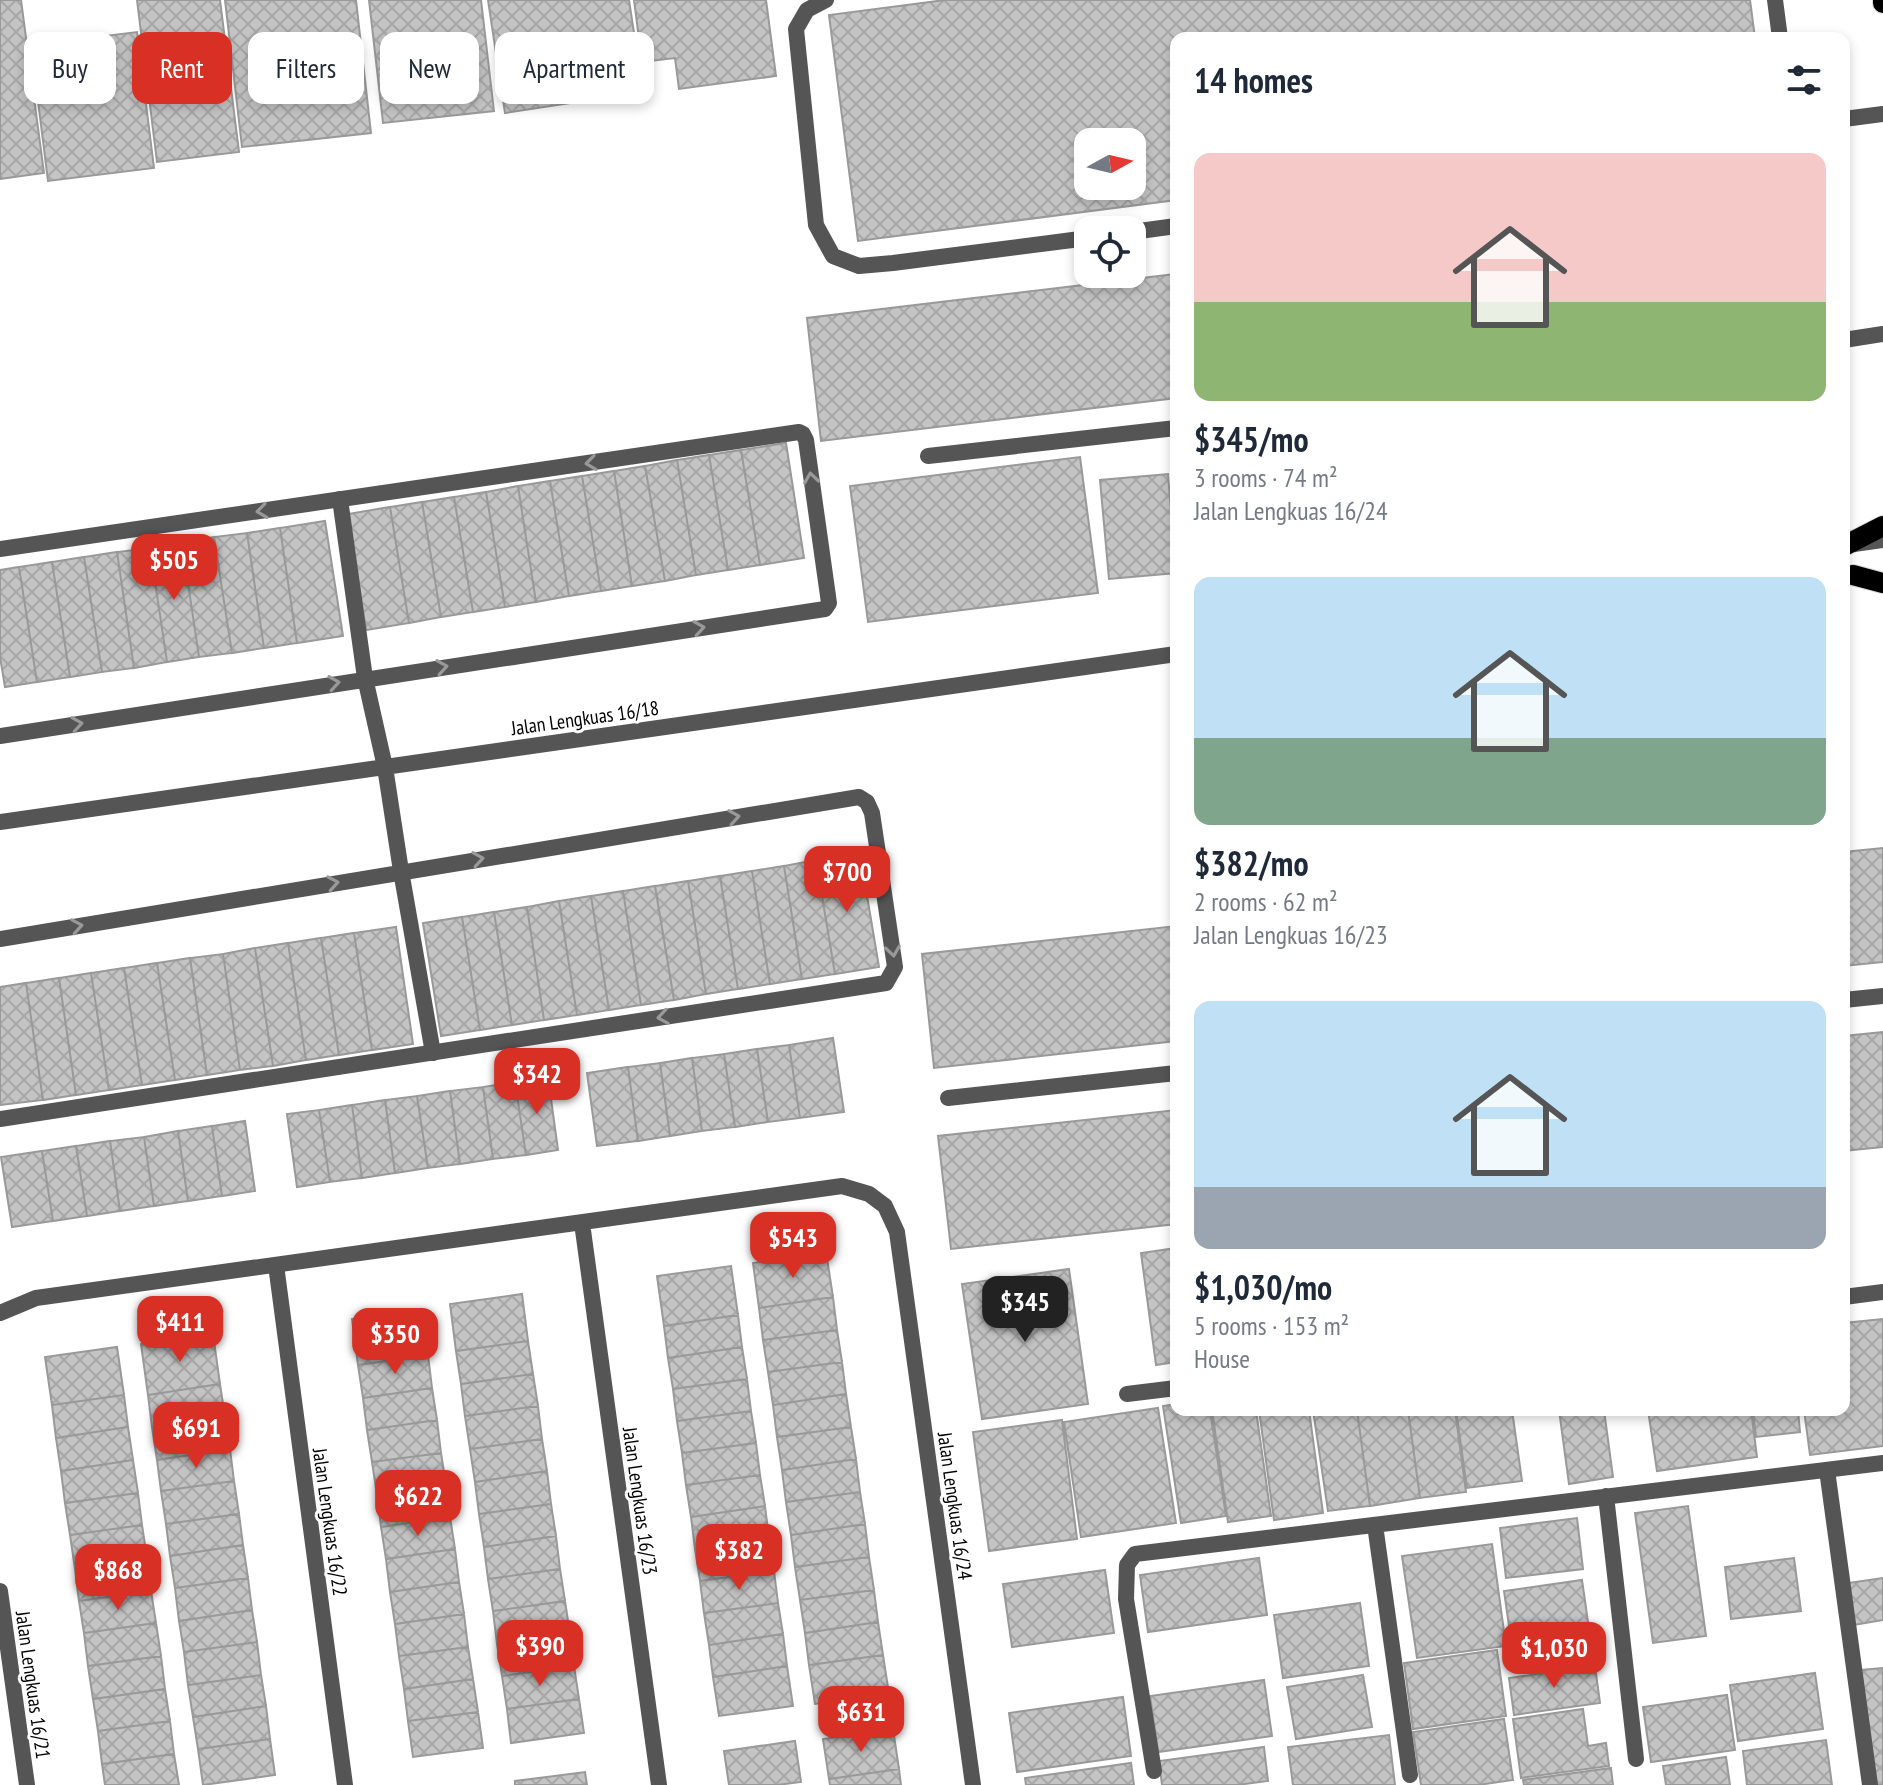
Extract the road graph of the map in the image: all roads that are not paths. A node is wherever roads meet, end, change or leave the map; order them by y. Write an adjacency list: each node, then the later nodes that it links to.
1 (826, 0): 8 (street)
2 (1775, 0): 3 (street)
3 (1779, 32)
4 (1883, 114): 5 (street)
5 (1850, 118)
6 (1170, 227): 7 (street)
7 (1146, 230)
8 (1074, 240)
9 (1883, 334): 10 (street)
10 (1850, 339)
11 (1170, 429): 12 (street)
12 (928, 456)
13 (340, 499): 18 (street, one-way to 18); 24 (street); 24 (street, one-way to 13)
14 (1883, 526): 16 (main road)
15 (1883, 540): 17 (street)
16 (1850, 542)
17 (1850, 544)
18 (0, 549)
19 (1883, 571): 20 (street)
20 (1850, 575)
21 (1850, 575): 22 (main road)
22 (1883, 583)
23 (1170, 655): 26 (street, Jalan Lengkuas 16/18)
24 (365, 678): 25 (street, one-way to 24); 26 (street)
25 (0, 736)
26 (385, 767): 27 (street, Jalan Lengkuas 16/18); 28 (street)
27 (0, 822)
28 (401, 871): 29 (street, one-way to 28); 32 (street); 32 (street, one-way to 32)
29 (0, 939)
30 (1883, 996): 31 (street)
31 (1850, 999)
32 (433, 1053): 35 (street)
33 (1170, 1074): 34 (street)
34 (948, 1098)
35 (0, 1119)
36 (582, 1223): 37 (street); 53 (street, Jalan Lengkuas 16/23); 54 (street, Jalan Lengkuas 16/24)
37 (276, 1265): 40 (street); 52 (street, Jalan Lengkuas 16/22)
38 (1883, 1292): 39 (street)
39 (1850, 1296)
40 (0, 1313)
41 (1170, 1389): 42 (street)
42 (1127, 1394)
43 (1883, 1463): 44 (street)
44 (1827, 1470): 45 (street); 55 (street)
45 (1606, 1496): 46 (street); 48 (street)
46 (1375, 1525): 49 (street); 50 (street)
47 (0, 1591): 51 (street, Jalan Lengkuas 16/21)
48 (1636, 1759)
49 (1154, 1771)
50 (1410, 1775)
51 (27, 1785)
52 (345, 1785)
53 (659, 1785)
54 (973, 1785)
55 (1870, 1785)

